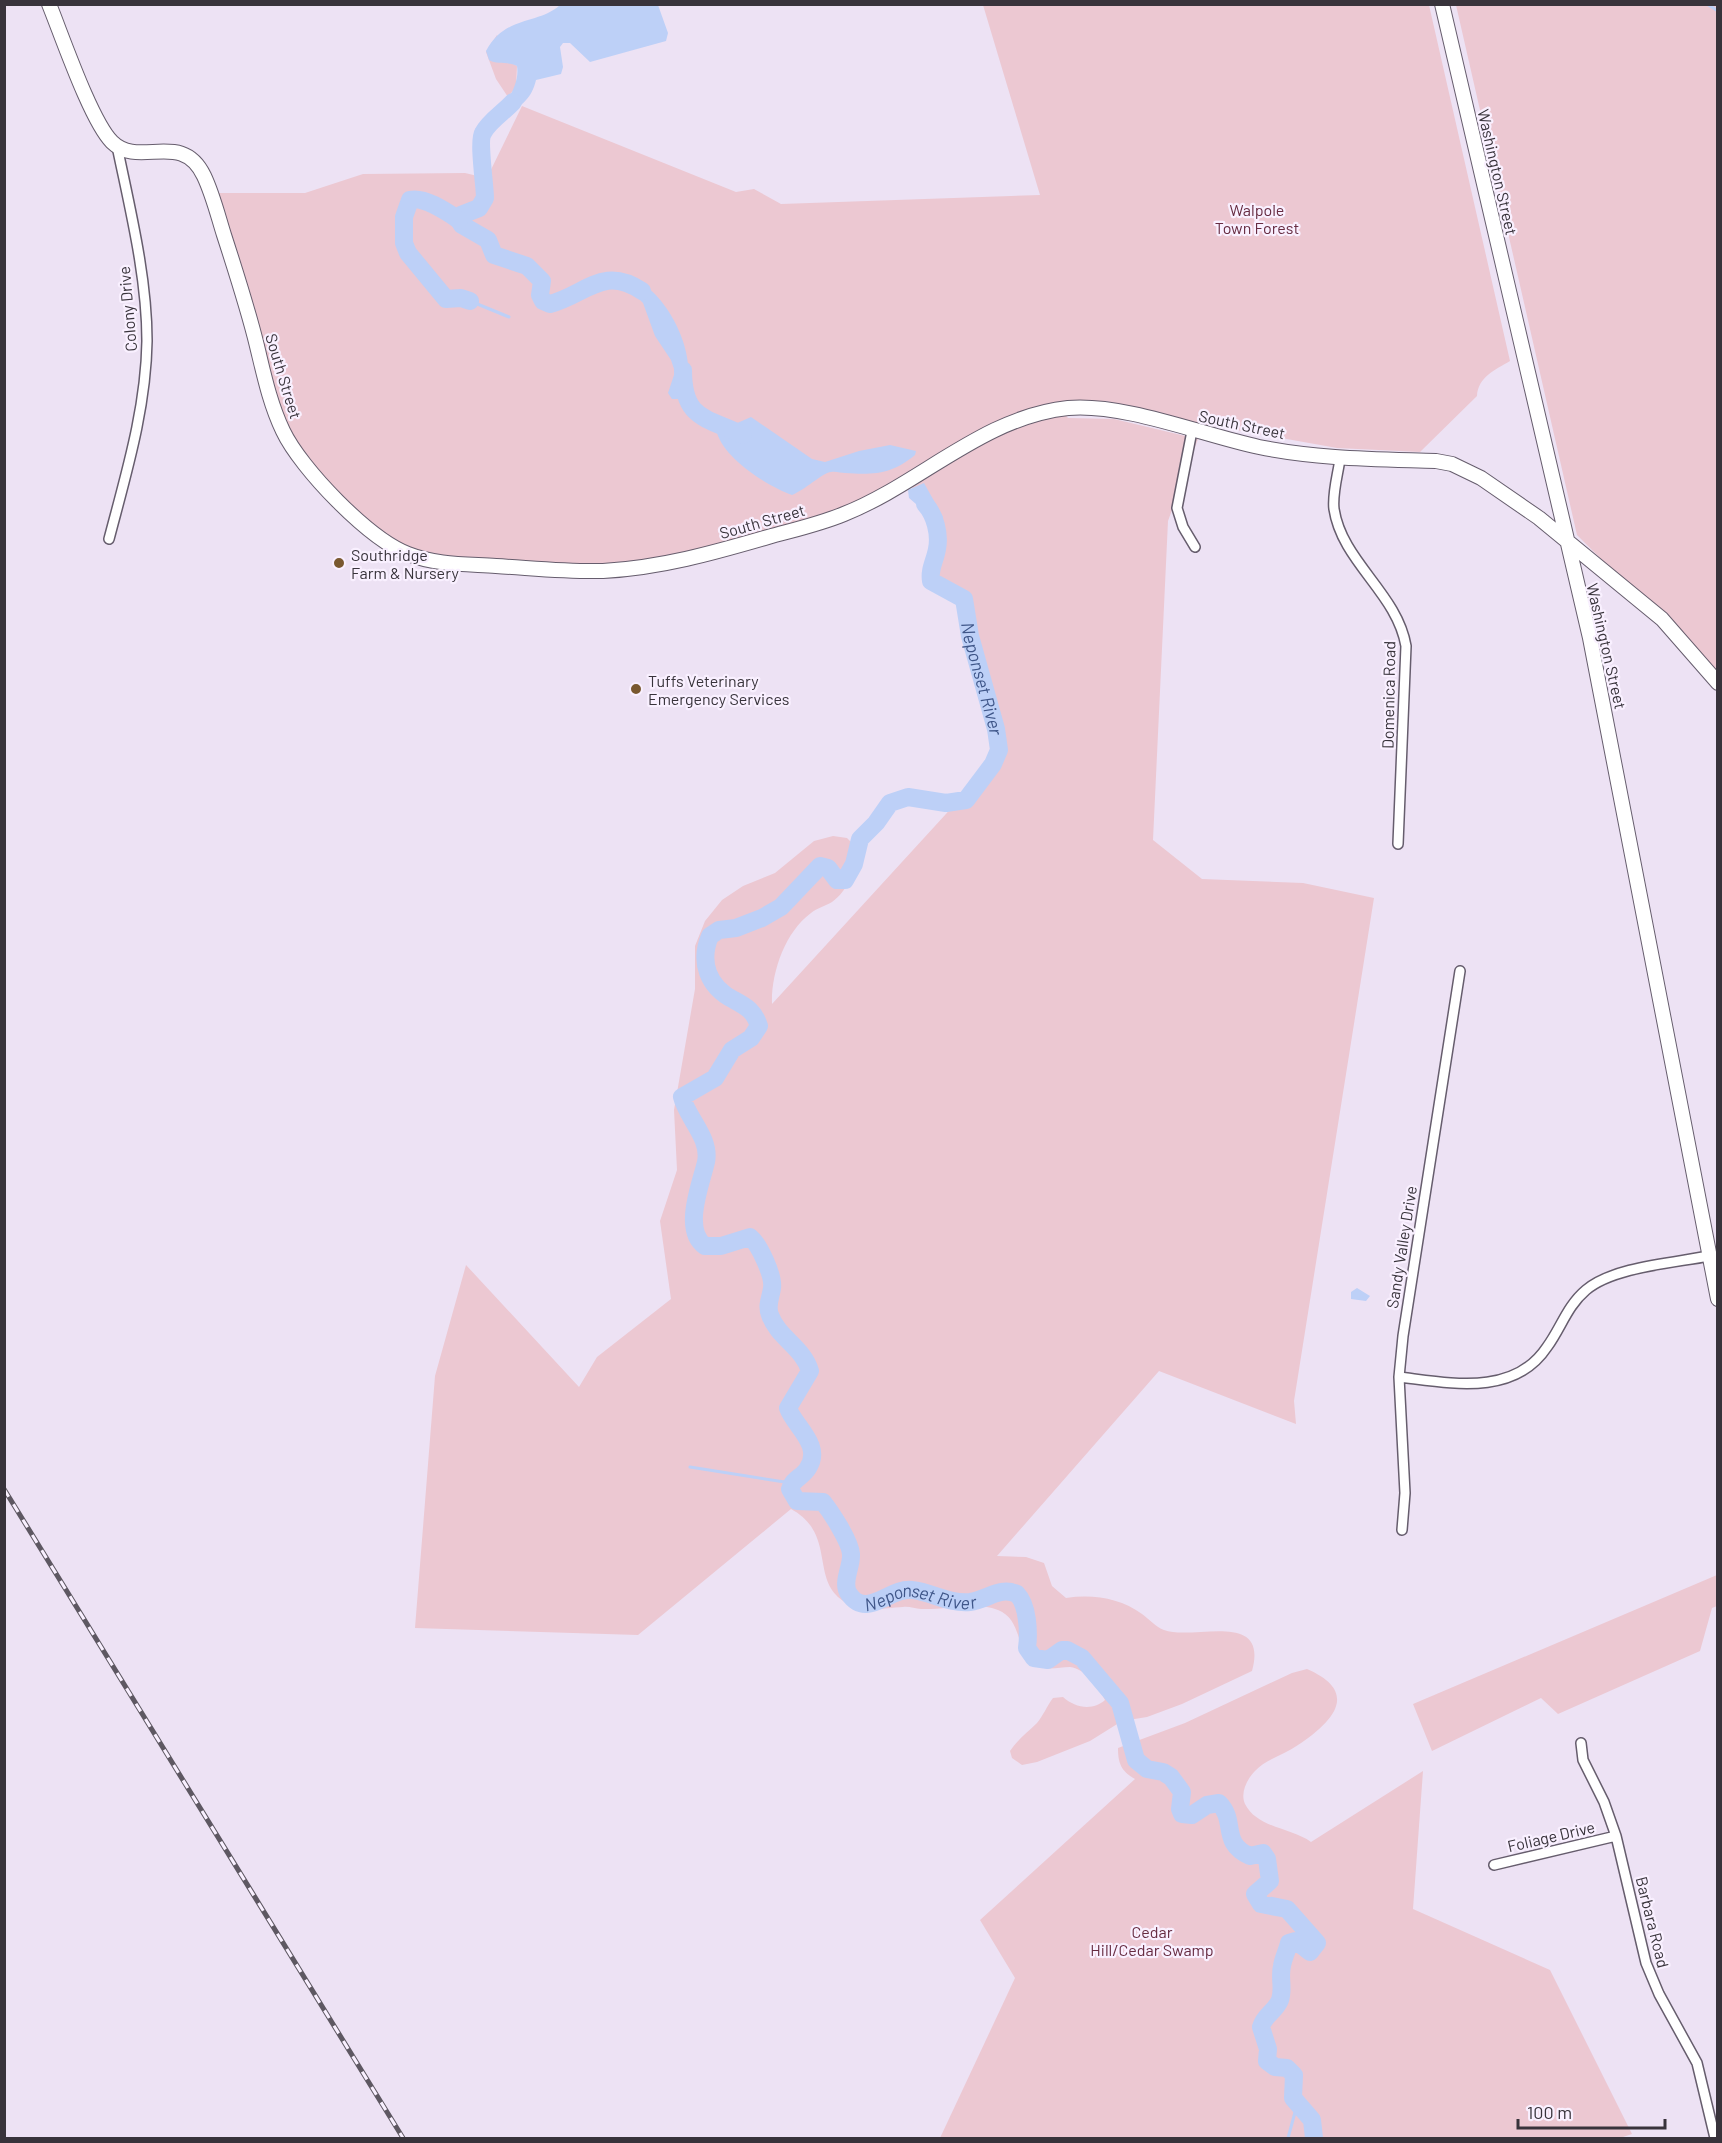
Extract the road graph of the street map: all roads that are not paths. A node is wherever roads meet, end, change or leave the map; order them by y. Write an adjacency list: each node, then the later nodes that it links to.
1 (49, 4): 3 (street)
2 (1442, 4): 7 (street, Washington Street)
3 (117, 146): 4 (street, South Street); 6 (street, Colony Drive)
4 (1192, 431): 5 (street, South Street); 8 (street)
5 (1340, 459): 7 (street, South Street); 10 (street, Domenica Road)
6 (109, 539)
7 (1565, 540): 9 (street, South Street); 12 (street, Washington Street)
8 (1195, 547)
9 (1718, 683)
10 (1398, 844)
11 (1460, 971): 14 (street, Sandy Valley Drive)
12 (1709, 1256): 13 (street, Washington Street); 14 (street)
13 (1718, 1299)
14 (1399, 1377): 15 (street, Sandy Valley Drive)
15 (1402, 1530)
16 (1581, 1743): 17 (street, Barbara Road)
17 (1616, 1836): 18 (street, Foliage Drive); 19 (street, Barbara Road)
18 (1494, 1865)
19 (1715, 2139)

